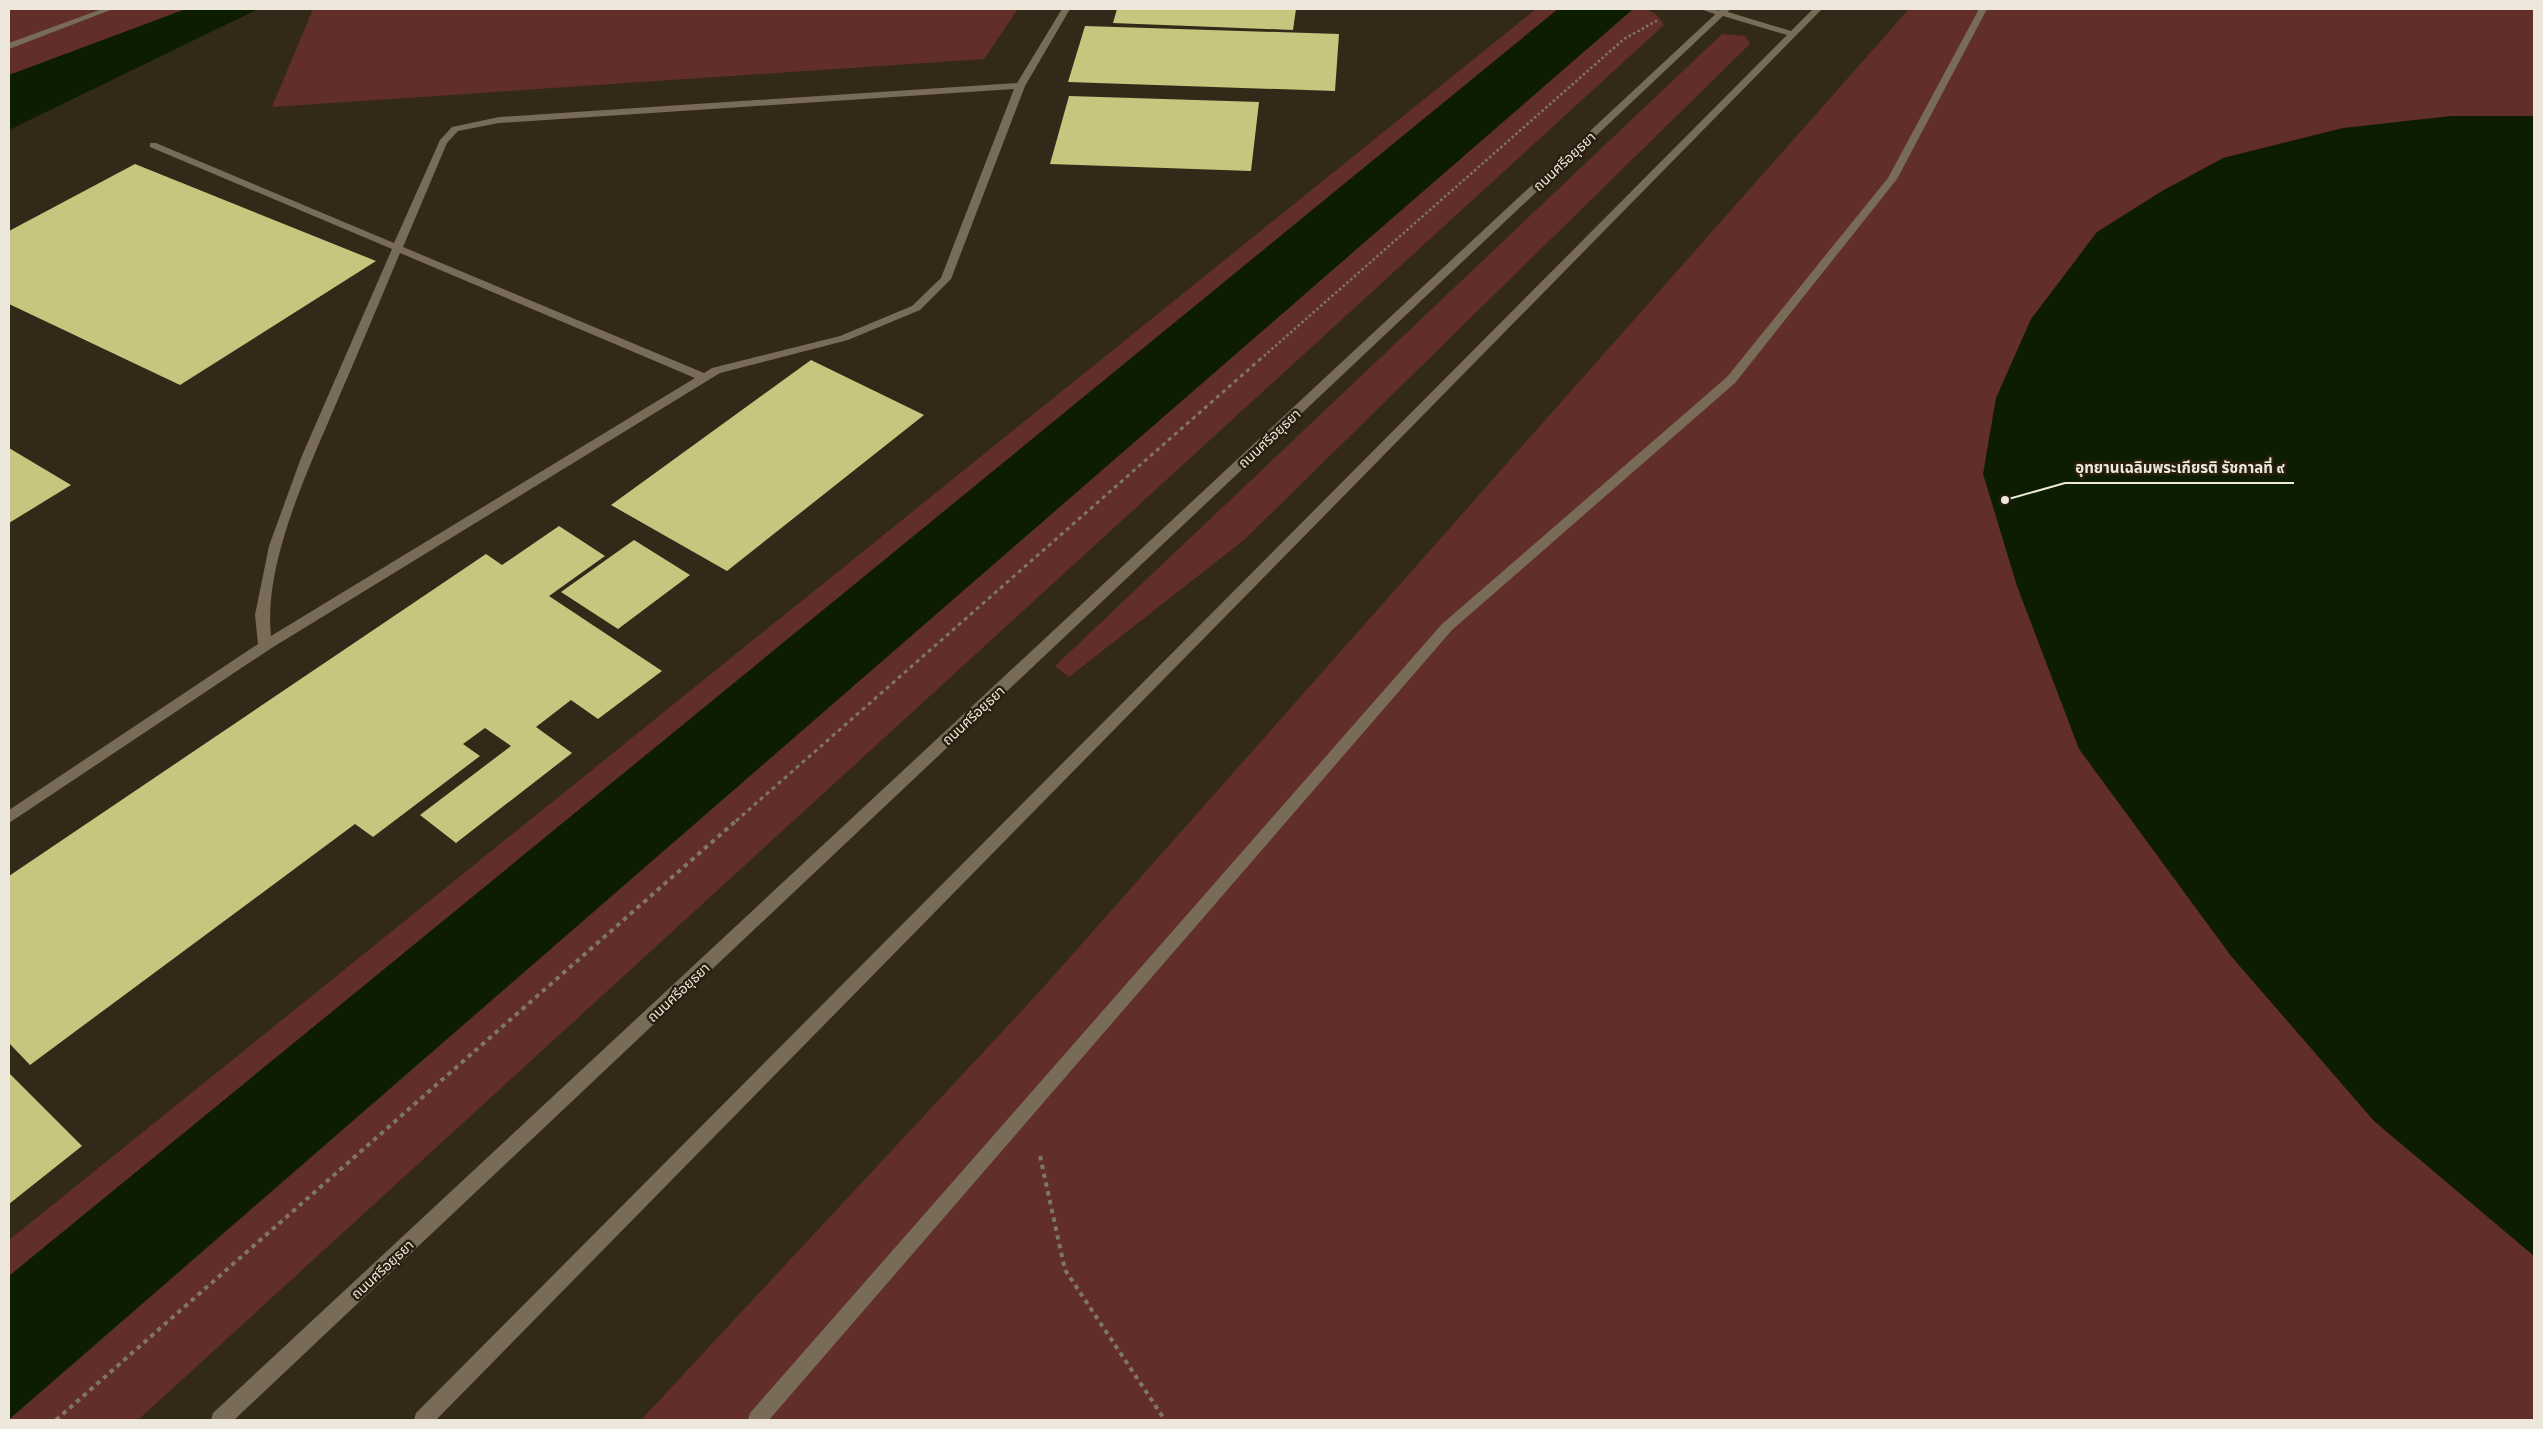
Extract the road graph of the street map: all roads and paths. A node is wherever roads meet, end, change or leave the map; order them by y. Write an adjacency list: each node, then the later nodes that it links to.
1 (109, 9): 9 (main road)
2 (1066, 9): 10 (main road)
3 (1704, 9): 6 (main road)
4 (1818, 9): 8 (main road)
5 (1983, 9): 16 (main road)
6 (1724, 11): 8 (main road); 18 (main road, ถนนศรีอยุธยา)
7 (1657, 21): 17 (path)
8 (1793, 34): 19 (main road)
9 (9, 46)
10 (1020, 86): 12 (lane); 13 (main road)
11 (153, 145): 12 (main road)
12 (398, 247): 13 (main road); 14 (lane)
13 (704, 377): 14 (main road)
14 (265, 646): 15 (main road)
15 (9, 817)
16 (1030, 1106): 20 (main road); 21 (path)
17 (56, 1420)
18 (220, 1420)
19 (423, 1420)
20 (757, 1420)
21 (1165, 1420)

